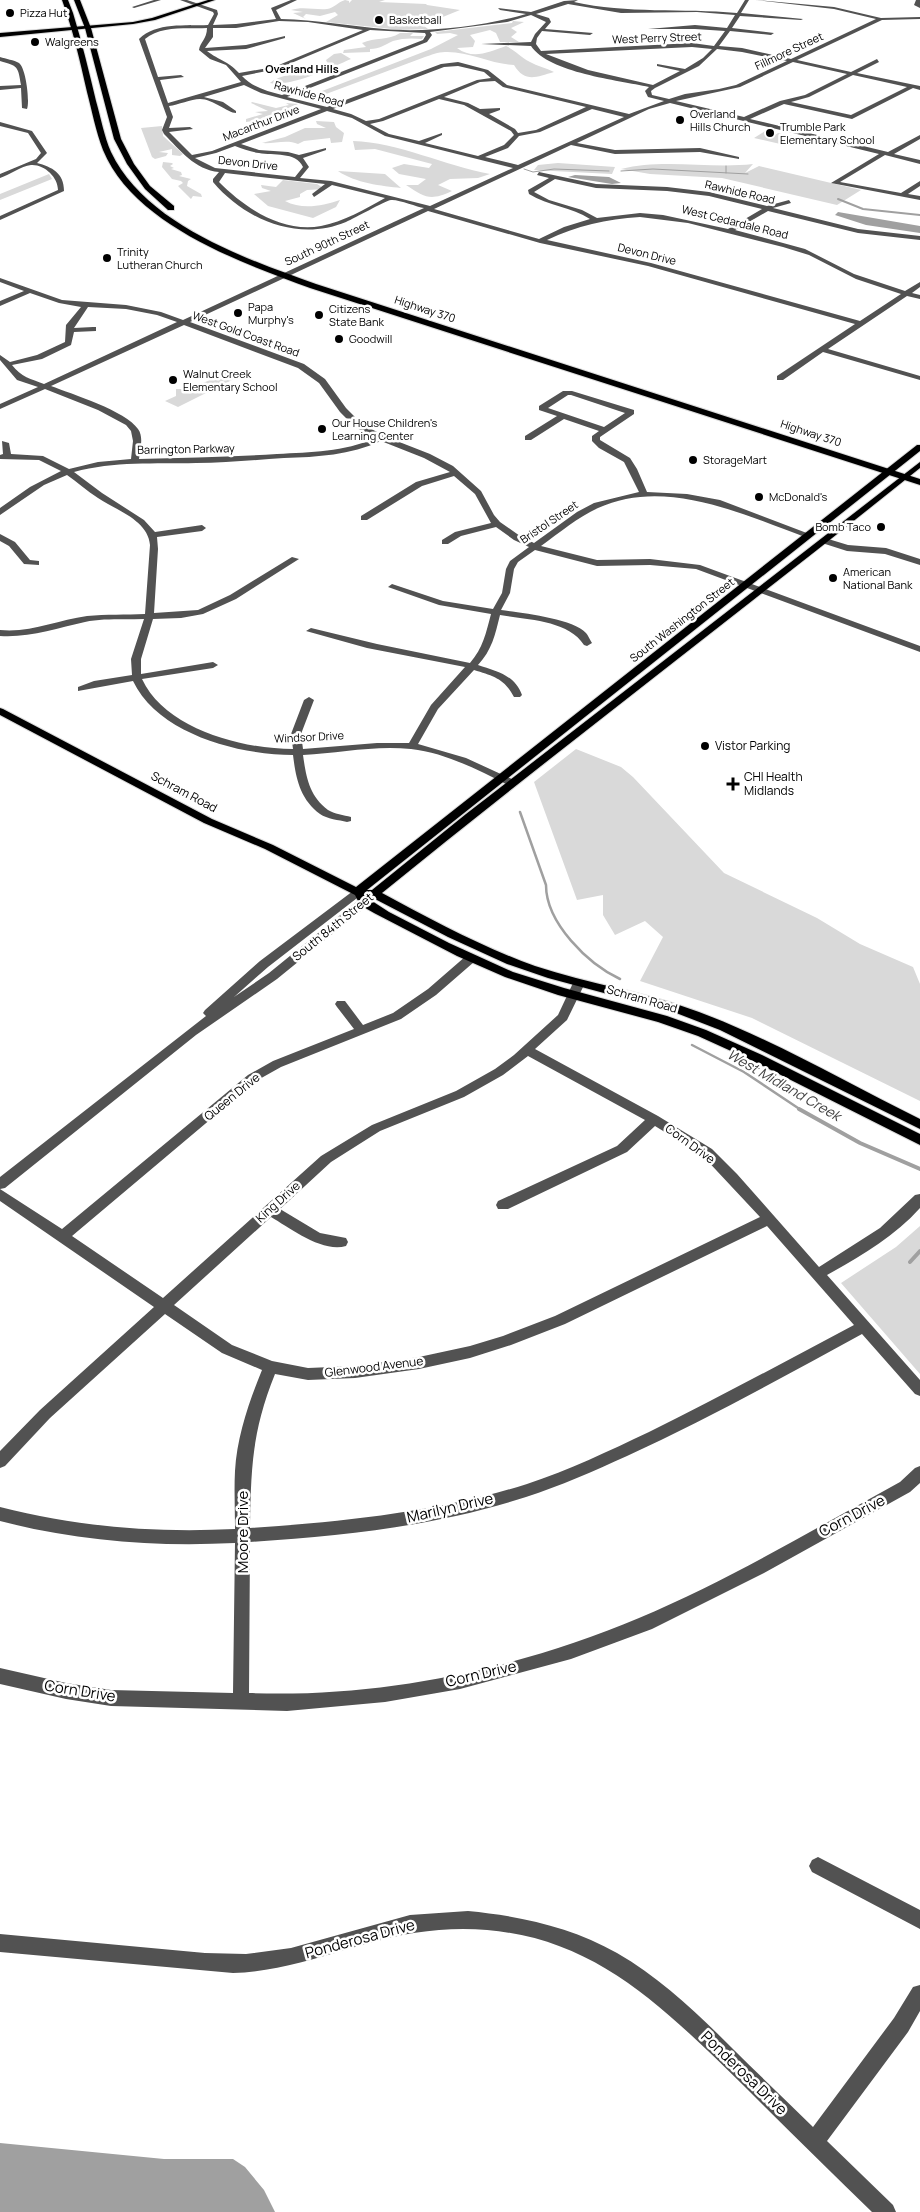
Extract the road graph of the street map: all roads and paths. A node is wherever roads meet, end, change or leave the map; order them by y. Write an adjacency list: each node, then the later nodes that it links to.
1 (65, 0): 31 (highway, Highway 370)
2 (69, 0): 31 (highway)
3 (77, 0): 31 (highway, Highway 370)
4 (159, 0): 20 (street)
5 (182, 0): 16 (street)
6 (204, 0): 16 (main road)
7 (213, 0): 16 (main road)
8 (295, 0): 29 (street)
9 (304, 0): 15 (street)
10 (559, 0): 14 (street)
11 (576, 0): 14 (street)
12 (747, 0): 25 (street)
13 (757, 0): 21 (street)
14 (568, 2): 23 (street); 24 (street)
15 (317, 3)
16 (196, 4): 31 (main road); 32 (street)
17 (840, 4): 21 (street)
18 (918, 4): 19 (street)
19 (908, 5)
20 (134, 8)
21 (834, 8): 30 (street)
22 (500, 9): 24 (street)
23 (606, 11): 25 (street); 26 (street)
24 (533, 14): 35 (street); 37 (street)
25 (738, 14): 28 (street); 36 (street)
26 (599, 15)
27 (920, 18): 30 (street, Fillmore Street)
28 (801, 19)
29 (279, 20): 32 (street); 33 (street)
30 (881, 20): 48 (street, Fillmore Street)
31 (80, 26): 40 (main road); 111 (highway, Highway 370); 114 (highway, Highway 370)
32 (210, 26): 45 (street); 55 (street)
33 (369, 29): 37 (street); 53 (street)
34 (650, 29): 36 (street)
35 (542, 30): 38 (street); 43 (street)
36 (727, 30): 39 (street); 44 (street)
37 (427, 31): 65 (street)
38 (590, 33)
39 (771, 33)
40 (0, 35)
41 (283, 37): 45 (street)
42 (484, 44): 43 (street)
43 (533, 44): 46 (street)
44 (716, 46): 46 (street, West Perry Street); 48 (street, West Perry Street); 51 (street)
45 (202, 50): 53 (street, Rawhide Road)
46 (540, 54): 60 (street)
47 (0, 59): 59 (street)
48 (792, 60): 52 (street, West Perry Street); 67 (street, Fillmore Street)
49 (878, 61): 52 (street)
50 (659, 65): 51 (street)
51 (686, 71): 60 (street)
52 (853, 74): 61 (street, West Perry Street); 68 (street)
53 (239, 75): 58 (street, Rawhide Road)
54 (181, 77): 55 (street)
55 (157, 79): 69 (street)
56 (496, 79): 66 (street); 70 (street); 72 (street, Macarthur Drive)
57 (920, 82): 61 (street)
58 (245, 83): 64 (street); 65 (street, Rawhide Road)
59 (23, 86): 62 (street); 71 (street)
60 (652, 86): 67 (street)
61 (911, 86): 63 (street, West Perry Street); 75 (street)
62 (0, 88)
63 (920, 88)
64 (199, 97): 69 (street); 73 (street)
65 (282, 97): 72 (street, Rawhide Road)
66 (439, 97): 79 (street); 83 (street)
67 (665, 102): 74 (street, South 90th Street); 76 (street)
68 (782, 102): 75 (street); 76 (street)
69 (166, 105): 81 (street)
70 (590, 107): 74 (street); 83 (street)
71 (25, 108)
72 (326, 109): 79 (street, Rawhide Road); 86 (street, Macarthur Drive)
73 (234, 112)
74 (628, 116): 85 (street, South 90th Street)
75 (840, 116): 77 (street)
76 (743, 120): 89 (street)
77 (834, 121)
78 (0, 124): 95 (street)
79 (366, 124): 87 (street, Rawhide Road)
80 (190, 129): 81 (street)
81 (165, 130): 90 (street, Devon Drive)
82 (440, 134): 87 (street)
83 (517, 135): 92 (street)
84 (920, 137): 89 (street)
85 (569, 143): 93 (street); 96 (street, South 90th Street)
86 (235, 144): 90 (street, Macarthur Drive); 91 (street)
87 (420, 144): 92 (street, Rawhide Road)
88 (324, 149): 91 (street)
89 (886, 154): 94 (street); 105 (street)
90 (190, 157): 97 (street, Devon Drive)
91 (299, 157): 100 (street)
92 (478, 158): 96 (street, Rawhide Road)
93 (737, 158)
94 (920, 162)
95 (31, 163): 99 (street); 112 (street)
96 (514, 168): 110 (street, South 90th Street)
97 (223, 172): 100 (street, Devon Drive); 106 (street)
98 (539, 174): 101 (street, Rawhide Road)
99 (0, 176)
100 (297, 178): 102 (street, Devon Drive)
101 (554, 178): 109 (street, Rawhide Road); 113 (street)
102 (331, 183): 104 (street); 106 (street, Devon Drive)
103 (920, 183): 105 (street)
104 (314, 195)
105 (902, 195): 107 (street)
106 (390, 198): 110 (street, Devon Drive)
107 (920, 198)
108 (789, 202): 109 (street)
109 (768, 208): 115 (street); 116 (street, Rawhide Road)
110 (427, 209): 117 (street, Devon Drive); 119 (street, South 90th Street)
111 (179, 214)
112 (0, 218)
113 (596, 220): 115 (street, West Cedardale Road); 117 (street, West Cedardale Road)
114 (184, 229): 119 (highway); 119 (highway, Highway 370)
115 (729, 231): 123 (street, West Cedardale Road)
116 (920, 238)
117 (540, 241): 128 (street, Devon Drive)
118 (235, 246): 119 (highway, Highway 370)
119 (287, 273): 127 (street, South 90th Street); 146 (highway, Highway 370); 146 (highway, Highway 370)
120 (0, 280): 122 (street, West Gold Coast Road)
121 (920, 284): 123 (street)
122 (30, 291): 125 (street); 126 (street, West Gold Coast Road)
123 (907, 293): 124 (street, West Cedardale Road); 128 (street)
124 (920, 297)
125 (0, 304)
126 (86, 305): 127 (street, West Gold Coast Road); 130 (street)
127 (181, 323): 136 (street, South 90th Street); 140 (street, West Gold Coast Road)
128 (862, 324): 131 (street)
129 (93, 329): 130 (street)
130 (70, 330): 133 (street)
131 (824, 350): 134 (street); 135 (street)
132 (0, 357): 133 (street)
133 (9, 364): 136 (street)
134 (780, 378)
135 (920, 378)
136 (43, 387): 137 (street, South 90th Street); 145 (street)
137 (0, 407)
138 (564, 416): 139 (street); 139 (street); 141 (street)
139 (604, 430): 151 (street)
140 (381, 438): 145 (street, Barrington Parkway); 149 (street, West Gold Coast Road)
141 (528, 438)
142 (5, 443): 144 (street)
143 (920, 447): 146 (main road, South Washington Street)
144 (3, 456): 147 (street)
145 (135, 461): 147 (street, Barrington Parkway)
146 (893, 468): 148 (highway, Highway 370); 152 (main road, South Washington Street)
147 (68, 472): 153 (street, Barrington Parkway); 157 (street)
148 (913, 472): 150 (highway, Highway 370); 160 (main road, South Washington Street)
149 (457, 473): 154 (street); 155 (street, West Gold Coast Road)
150 (920, 482)
151 (644, 494): 158 (street, Bristol Street); 162 (street, Bristol Street)
152 (848, 504): 158 (main road, South Washington Street); 160 (main road)
153 (0, 512)
154 (364, 518)
155 (497, 524): 161 (street); 162 (street, West Gold Coast Road)
156 (202, 528): 157 (street)
157 (152, 535): 171 (street, Windsor Drive)
158 (808, 535): 166 (main road); 167 (main road, South Washington Street)
159 (0, 537): 165 (street)
160 (825, 541): 164 (street); 166 (main road, South Washington Street)
161 (445, 542)
162 (533, 546): 167 (street, West Gold Coast Road); 170 (street, Bristol Street)
163 (296, 559): 171 (street)
164 (920, 562)
165 (36, 563)
166 (788, 568): 168 (main road, South Washington Street)
167 (750, 581): 168 (street, West Gold Coast Road); 185 (main road, South Washington Street)
168 (764, 586): 175 (street); 175 (street); 186 (main road, South Washington Street)
169 (392, 587): 170 (street)
170 (496, 612): 174 (street); 177 (street, Bristol Street)
171 (149, 617): 173 (street); 178 (street, Windsor Drive)
172 (311, 632): 177 (street)
173 (0, 633)
174 (587, 643)
175 (920, 643)
176 (213, 665): 178 (street)
177 (471, 667): 180 (street); 183 (street, Bristol Street)
178 (138, 678): 179 (street); 184 (street, Windsor Drive)
179 (81, 689)
180 (517, 694)
181 (309, 700): 184 (street)
182 (0, 711): 190 (main road, Schram Road)
183 (412, 746): 184 (street, Windsor Drive); 185 (street, Windsor Drive)
184 (297, 752): 189 (street)
185 (501, 778): 186 (street, Windsor Drive); 187 (main road, South Washington Street)
186 (512, 783): 188 (main road, South Washington Street)
187 (459, 811): 190 (main road, South 84th Street)
188 (470, 816): 191 (main road, South 84th Street)
189 (347, 819)
190 (357, 892): 191 (main road, Schram Road); 192 (main road, Schram Road); 197 (street, South 84th Street)
191 (375, 894): 192 (main road, South 84th Street); 194 (main road, Schram Road)
192 (364, 902): 193 (main road, Schram Road); 197 (street, South 84th Street)
193 (470, 958): 194 (main road, Schram Road); 196 (street, Queen Drive)
194 (577, 989): 198 (street, King Drive); 200 (main road, Schram Road); 201 (main road, Schram Road)
195 (341, 1004): 196 (street)
196 (361, 1030): 208 (street, Queen Drive)
197 (192, 1032): 202 (street, South 84th Street)
198 (527, 1050): 199 (street, Corn Drive); 206 (street, King Drive)
199 (654, 1119): 205 (street); 207 (street, Corn Drive)
200 (920, 1124)
201 (920, 1140)
202 (0, 1184)
203 (0, 1194): 208 (street, Glenwood Avenue)
204 (920, 1199): 210 (street)
205 (503, 1205)
206 (269, 1209): 209 (street); 211 (street, King Drive)
207 (770, 1219): 210 (street, Corn Drive); 213 (street, Glenwood Avenue)
208 (62, 1237): 211 (street, Glenwood Avenue)
209 (341, 1242)
210 (818, 1274): 212 (street, Corn Drive)
211 (163, 1305): 213 (street, Glenwood Avenue); 215 (street, King Drive)
212 (865, 1326): 214 (street, Corn Drive); 218 (street, Marilyn Drive)
213 (270, 1367): 218 (street, Moore Drive)
214 (920, 1390)
215 (0, 1461)
216 (920, 1473): 220 (street, Corn Drive)
217 (0, 1514): 218 (street, Marilyn Drive)
218 (244, 1535): 220 (street, Moore Drive)
219 (0, 1676): 220 (street, Corn Drive)
220 (241, 1700)
221 (818, 1866): 222 (street)
222 (920, 1920)
223 (0, 1943): 225 (street, Ponderosa Drive)
224 (920, 1994): 225 (street)
225 (814, 2142): 226 (street, Ponderosa Drive)
226 (886, 2212)

